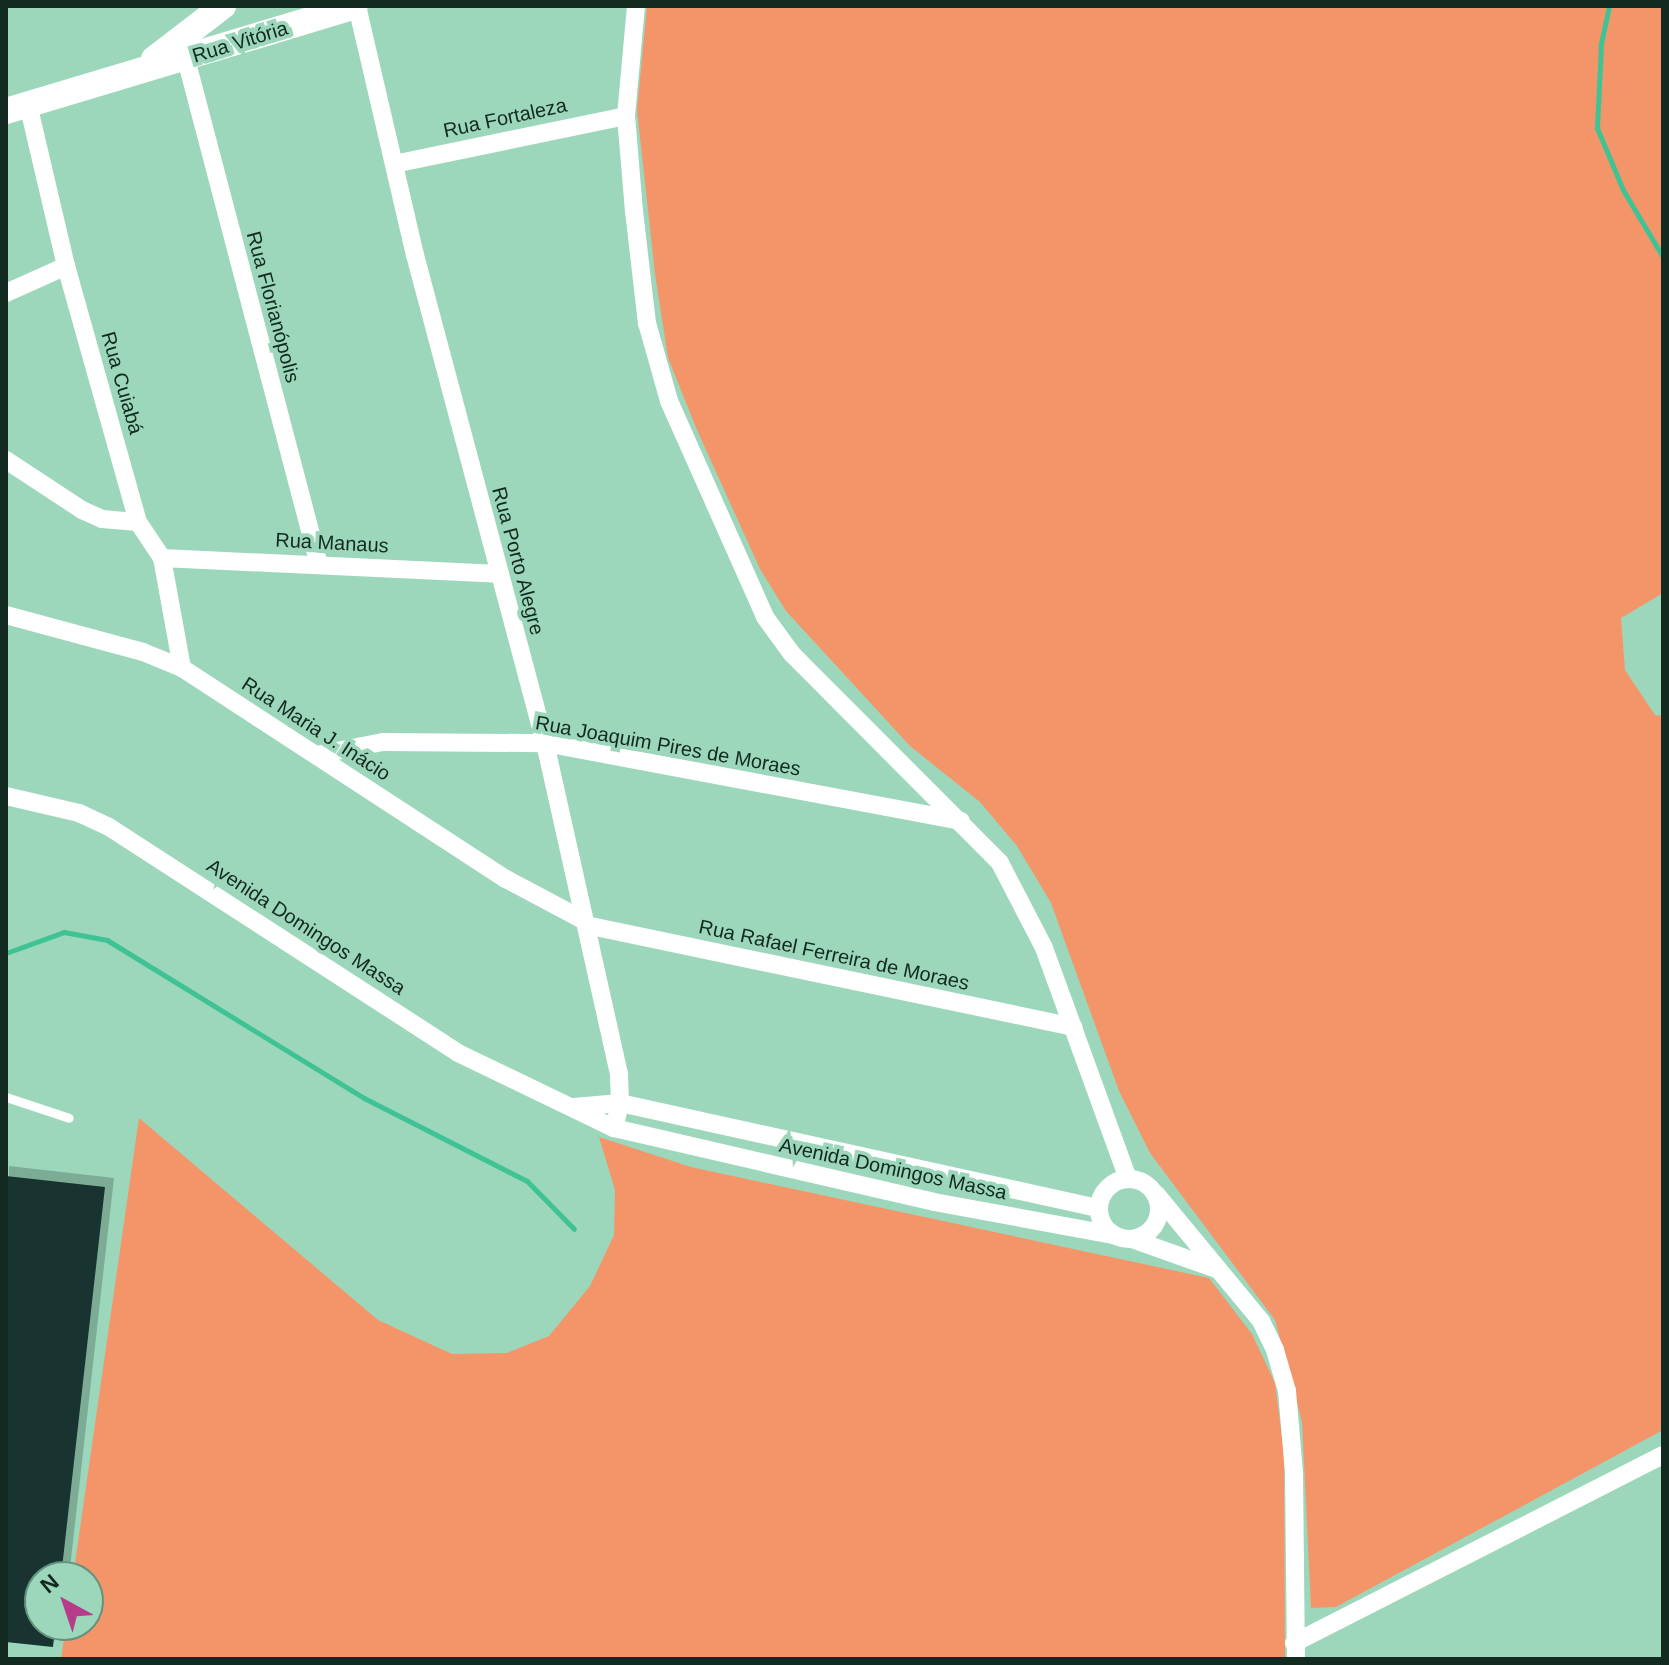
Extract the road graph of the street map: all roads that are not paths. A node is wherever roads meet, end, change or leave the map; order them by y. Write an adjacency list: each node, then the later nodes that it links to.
1 (223, 6): 5 (street)
2 (356, 6): 4 (street, Rua Vitória); 8 (street, Rua Porto Alegre)
3 (636, 6): 7 (street)
4 (186, 59): 5 (street, Rua Vitória); 14 (street, Rua Florianópolis)
5 (122, 74): 6 (street)
6 (17, 108): 9 (street, Rua Cuiabá)
7 (626, 116): 8 (street, Rua Fortaleza); 21 (street)
8 (394, 164): 15 (street, Rua Porto Alegre)
9 (66, 266): 10 (street); 12 (street, Rua Cuiabá)
10 (6, 293)
11 (6, 460): 12 (street)
12 (138, 522): 13 (street, Rua Cuiabá)
13 (162, 558): 14 (street, Rua Manaus); 17 (street, Rua Cuiabá)
14 (319, 565): 15 (street, Rua Manaus)
15 (499, 574): 18 (street, Rua Porto Alegre)
16 (6, 615): 17 (street, Rua Maria J. Inácio)
17 (182, 668): 19 (street, Rua Maria J. Inácio)
18 (545, 743): 19 (street, Rua Joaquim Pires de Moraes); 21 (street, Rua Joaquim Pires de Moraes); 22 (street, Rua Porto Alegre)
19 (316, 755): 22 (street, Rua Maria J. Inácio)
20 (7, 797): 26 (street, Avenida Domingos Massa)
21 (964, 822): 23 (street)
22 (585, 923): 23 (street, Rua Rafael Ferreira de Moraes); 25 (street, Rua Porto Alegre)
23 (1073, 1027): 29 (street)
24 (6, 1097): 27 (lane)
25 (620, 1103): 26 (street, Avenida Domingos Massa); 28 (street, Rua Porto Alegre); 31 (street, Avenida Domingos Massa)
26 (574, 1107): 28 (street, Avenida Domingos Massa)
27 (69, 1118)
28 (614, 1128): 32 (street, Avenida Domingos Massa)
29 (1128, 1179): 30 (street); 31 (street)
30 (1156, 1194): 32 (street); 33 (street)
31 (1099, 1208): 32 (street)
32 (1123, 1237): 33 (street, Avenida Domingos Massa)
33 (1222, 1271): 35 (street)
34 (1663, 1455): 35 (street)
35 (1295, 1651)

